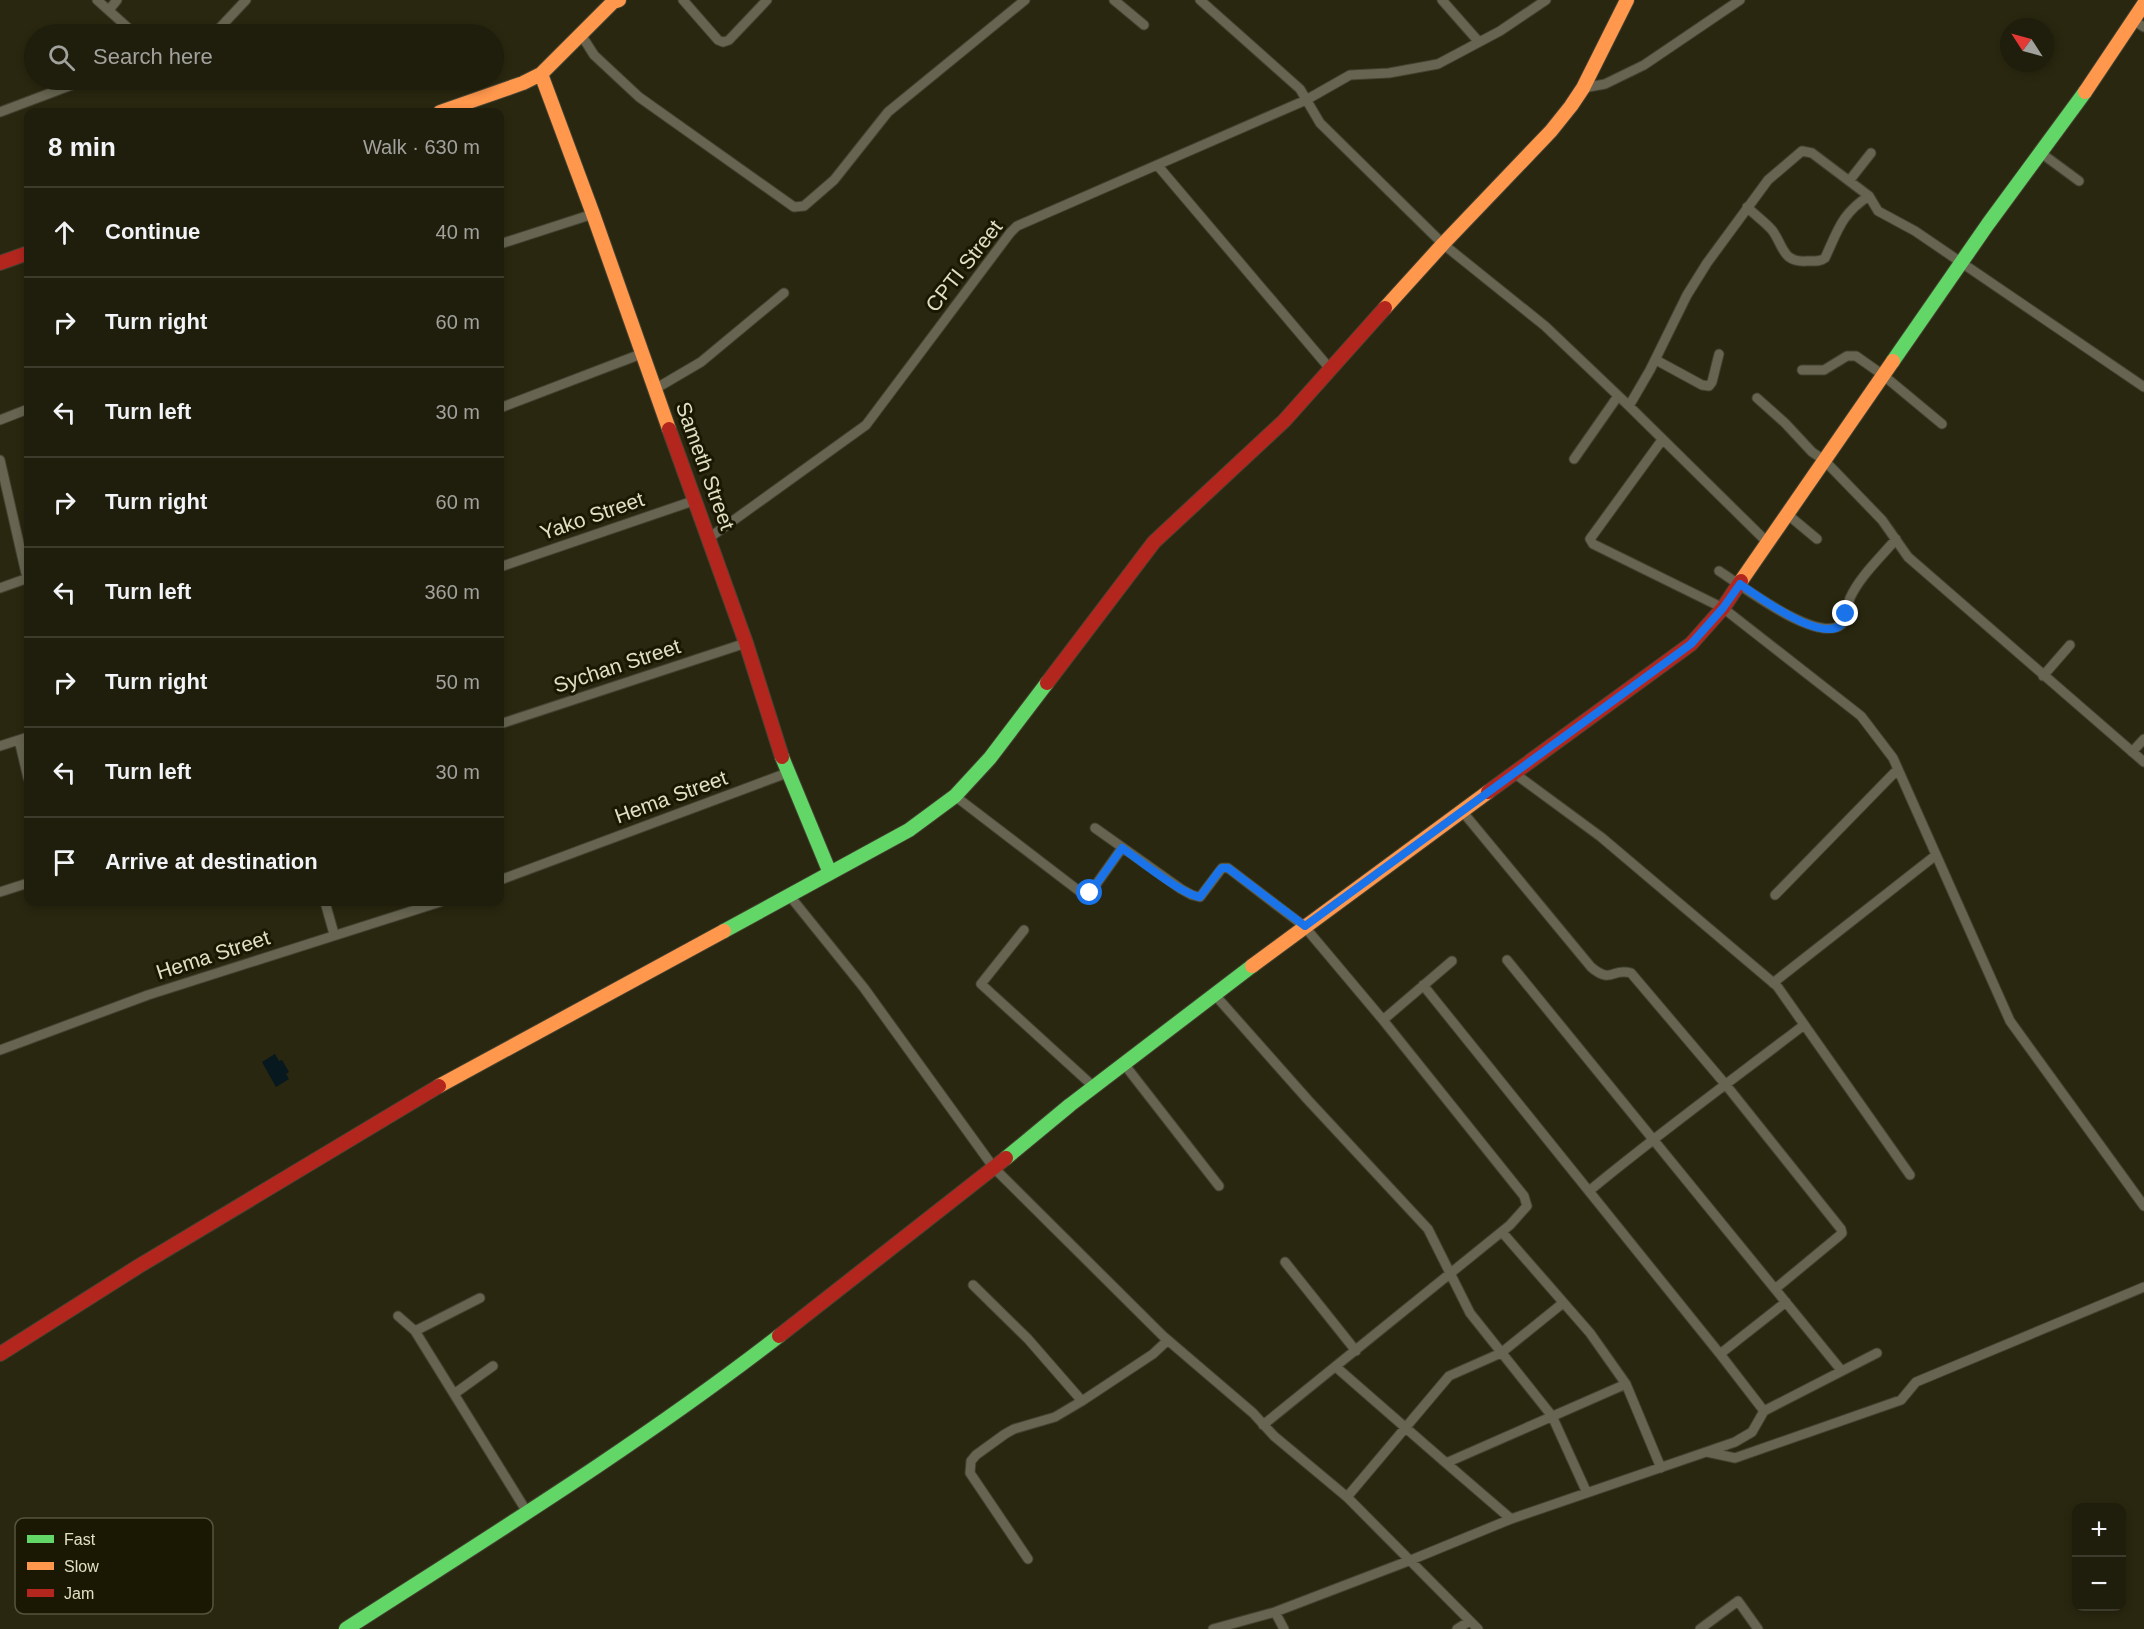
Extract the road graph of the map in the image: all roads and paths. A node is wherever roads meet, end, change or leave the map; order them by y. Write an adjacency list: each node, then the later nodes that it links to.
1 (97, 0): 15 (street)
2 (117, 0): 15 (street)
3 (246, 0): 18 (street)
4 (618, 0): 20 (street)
5 (683, 0): 6 (street)
6 (767, 0)
7 (1025, 0): 20 (street)
8 (1114, 0): 19 (street)
9 (1200, 0): 27 (street)
10 (1442, 0): 21 (street)
11 (1546, 0): 21 (street, CPTI Street)
12 (1627, 0): 23 (street)
13 (1740, 0): 23 (street)
14 (2144, 4): 16 (street)
15 (109, 10): 17 (street)
16 (2139, 23): 31 (street)
17 (124, 24)
18 (223, 24)
19 (1144, 25)
20 (580, 33): 22 (street)
21 (1479, 42): 27 (street, CPTI Street)
22 (541, 74): 26 (street); 37 (street, Sameth Street)
23 (1583, 88): 39 (street)
24 (58, 90): 29 (street)
25 (503, 90): 28 (street)
26 (504, 90)
27 (1306, 100): 32 (street, CPTI Street); 39 (street)
28 (451, 108)
29 (0, 112)
30 (1871, 153): 33 (street)
31 (2041, 153): 34 (street); 41 (street)
32 (1158, 166): 47 (street); 65 (street, CPTI Street)
33 (1849, 181): 35 (street); 36 (street)
34 (2079, 181)
35 (1869, 196): 36 (street); 41 (street)
36 (1747, 207): 46 (street)
37 (593, 214): 38 (street); 44 (street, Sameth Street)
38 (504, 243)
39 (1443, 244): 47 (street); 52 (street)
40 (24, 255): 42 (street)
41 (1962, 263): 49 (street); 50 (street)
42 (0, 264)
43 (784, 293): 51 (street)
44 (641, 354): 51 (street, Sameth Street); 54 (street)
45 (1719, 354): 46 (street)
46 (1656, 360): 55 (street)
47 (1331, 370): 88 (street)
48 (1802, 370): 49 (street)
49 (1883, 375): 58 (street); 62 (street)
50 (2144, 387)
51 (655, 389): 63 (street, Sameth Street)
52 (1618, 396): 55 (street); 60 (street)
53 (1757, 398): 62 (street)
54 (504, 406)
55 (1629, 406): 59 (street)
56 (24, 411): 57 (street)
57 (0, 420)
58 (1942, 424)
59 (1662, 440): 68 (street); 75 (street)
60 (1574, 459)
61 (0, 460): 69 (street)
62 (1824, 460): 64 (street); 67 (street)
63 (696, 500): 65 (street, Sameth Street); 70 (street, Yako Street)
64 (1787, 514): 66 (street); 68 (street)
65 (709, 538): 76 (street, Sameth Street)
66 (1817, 539)
67 (1896, 539): 73 (street); 78 (street)
68 (1768, 543): 73 (street)
69 (24, 561)
70 (504, 566)
71 (1719, 571): 73 (street)
72 (24, 579): 74 (street)
73 (1740, 584): 75 (street)
74 (0, 588)
75 (1723, 608): 85 (street); 87 (street)
76 (746, 643): 79 (street, Sychan Street); 86 (street, Sameth Street)
77 (2070, 645): 78 (street)
78 (2043, 676): 83 (street)
79 (504, 720)
80 (24, 739): 82 (street)
81 (2144, 739): 83 (street)
82 (0, 746)
83 (2132, 752): 84 (street)
84 (2144, 762)
85 (1898, 769): 92 (street); 98 (street)
86 (787, 773): 93 (street, Sameth Street); 94 (street, Hema Street)
87 (1514, 773): 89 (street); 106 (street)
88 (955, 796): 91 (street); 93 (street)
89 (1462, 811): 101 (street); 113 (street)
90 (1095, 828): 91 (street)
91 (1122, 848): 101 (street)
92 (1936, 855): 106 (street); 120 (street)
93 (830, 873): 97 (street)
94 (504, 879)
95 (24, 884): 96 (street)
96 (0, 892)
97 (789, 895): 116 (street); 136 (street)
98 (1775, 895)
99 (327, 906): 103 (street)
100 (427, 906): 103 (street, Hema Street)
101 (1305, 926): 108 (street); 109 (street)
102 (1024, 930): 114 (street)
103 (334, 934): 111 (street, Hema Street)
104 (1508, 960): 115 (street)
105 (1452, 961): 107 (street)
106 (1773, 982): 110 (street)
107 (1423, 985): 109 (street); 119 (street)
108 (1215, 995): 112 (street); 123 (street)
109 (1383, 1020): 121 (street)
110 (1804, 1024): 113 (street); 117 (street)
111 (0, 1050)
112 (1124, 1064): 114 (street); 118 (street)
113 (1726, 1085): 115 (street); 126 (street)
114 (1094, 1087): 116 (street)
115 (1652, 1139): 119 (street); 126 (street)
116 (994, 1168): 132 (street); 153 (street)
117 (1910, 1175)
118 (1219, 1186)
119 (1589, 1191): 137 (street)
120 (2144, 1206)
121 (1502, 1232): 123 (street); 129 (street)
122 (1285, 1262): 133 (street)
123 (1450, 1274): 133 (street); 134 (street)
124 (973, 1285): 143 (street)
125 (2144, 1287): 148 (street)
126 (1775, 1289): 128 (street)
127 (480, 1298): 131 (street)
128 (1786, 1302): 137 (street); 140 (street)
129 (1563, 1303): 134 (street); 141 (street)
130 (398, 1316): 131 (street)
131 (415, 1331): 142 (street)
132 (1168, 1340): 143 (street); 146 (street)
133 (1356, 1351): 139 (street)
134 (1502, 1353): 145 (street); 147 (street)
135 (1877, 1353): 140 (street)
136 (0, 1354)
137 (1720, 1354): 144 (street)
138 (493, 1366): 142 (street)
139 (1336, 1367): 146 (street); 147 (street)
140 (1841, 1370): 144 (street)
141 (1626, 1384): 145 (street); 150 (street)
142 (454, 1394): 153 (street)
143 (1083, 1401): 155 (street)
144 (1764, 1411): 148 (street)
145 (1552, 1416): 149 (street); 151 (street)
146 (1263, 1425): 152 (street)
147 (1406, 1428): 149 (street); 152 (street)
148 (1707, 1452): 150 (street)
149 (1446, 1463): 154 (street)
150 (1661, 1468): 151 (street)
151 (1587, 1493): 154 (street)
152 (1347, 1497): 156 (street)
153 (527, 1512): 159 (street)
154 (1511, 1519): 156 (street)
155 (1028, 1560)
156 (1412, 1560): 157 (street); 158 (street)
157 (1275, 1612): 160 (street); 161 (street)
158 (1470, 1621): 162 (street); 163 (street)
159 (346, 1629)
160 (1213, 1629)
161 (1284, 1629)
162 (1457, 1629)
163 (1478, 1629)
164 (1700, 1629): 165 (street)
165 (1758, 1629)

